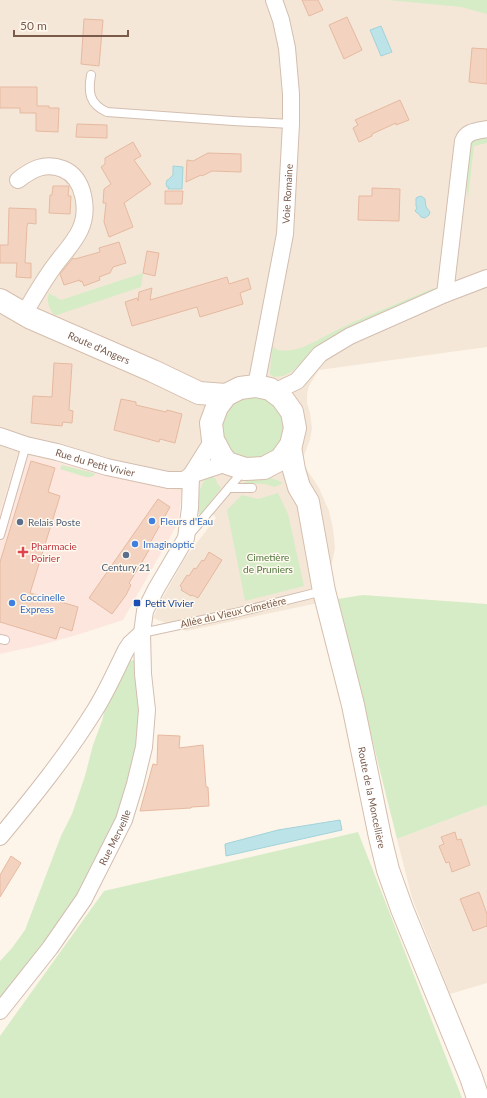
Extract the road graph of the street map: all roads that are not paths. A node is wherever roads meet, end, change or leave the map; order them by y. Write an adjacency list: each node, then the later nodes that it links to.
1 (274, 0): 3 (street, Voie Romaine)
2 (91, 75): 3 (lane)
3 (291, 124): 11 (street, Voie Romaine)
4 (487, 129): 7 (street)
5 (18, 180): 9 (street)
6 (487, 278): 7 (street)
7 (445, 294): 11 (street)
8 (0, 300): 9 (street, Route d'Angers)
9 (24, 314): 10 (street, Route d'Angers)
10 (199, 393): 12 (street, Route d'Angers); 13 (street)
11 (273, 395): 12 (street); 17 (street)
12 (226, 396): 13 (street)
13 (213, 417): 15 (street)
14 (0, 436): 16 (street, Rue du Petit Vivier)
15 (213, 440): 18 (street); 19 (street)
16 (26, 445): 19 (street, Rue du Petit Vivier); 22 (lane)
17 (290, 447): 18 (street); 20 (street, Route de la Moncellière)
18 (247, 472): 19 (street, Rue du Petit Vivier); 20 (street, Route de la Moncellière); 21 (lane); 21 (lane)
19 (191, 476): 23 (street)
20 (299, 487): 24 (street, Route de la Moncellière)
21 (229, 488): 23 (lane)
22 (0, 535)
23 (186, 538): 25 (street, Rue Merveille)
24 (324, 591): 25 (lane, Allée du Vieux Cimetière); 28 (street, Route de la Moncellière)
25 (142, 633): 26 (street); 27 (street, Rue Merveille)
26 (0, 837)
27 (0, 1011)
28 (478, 1098)

